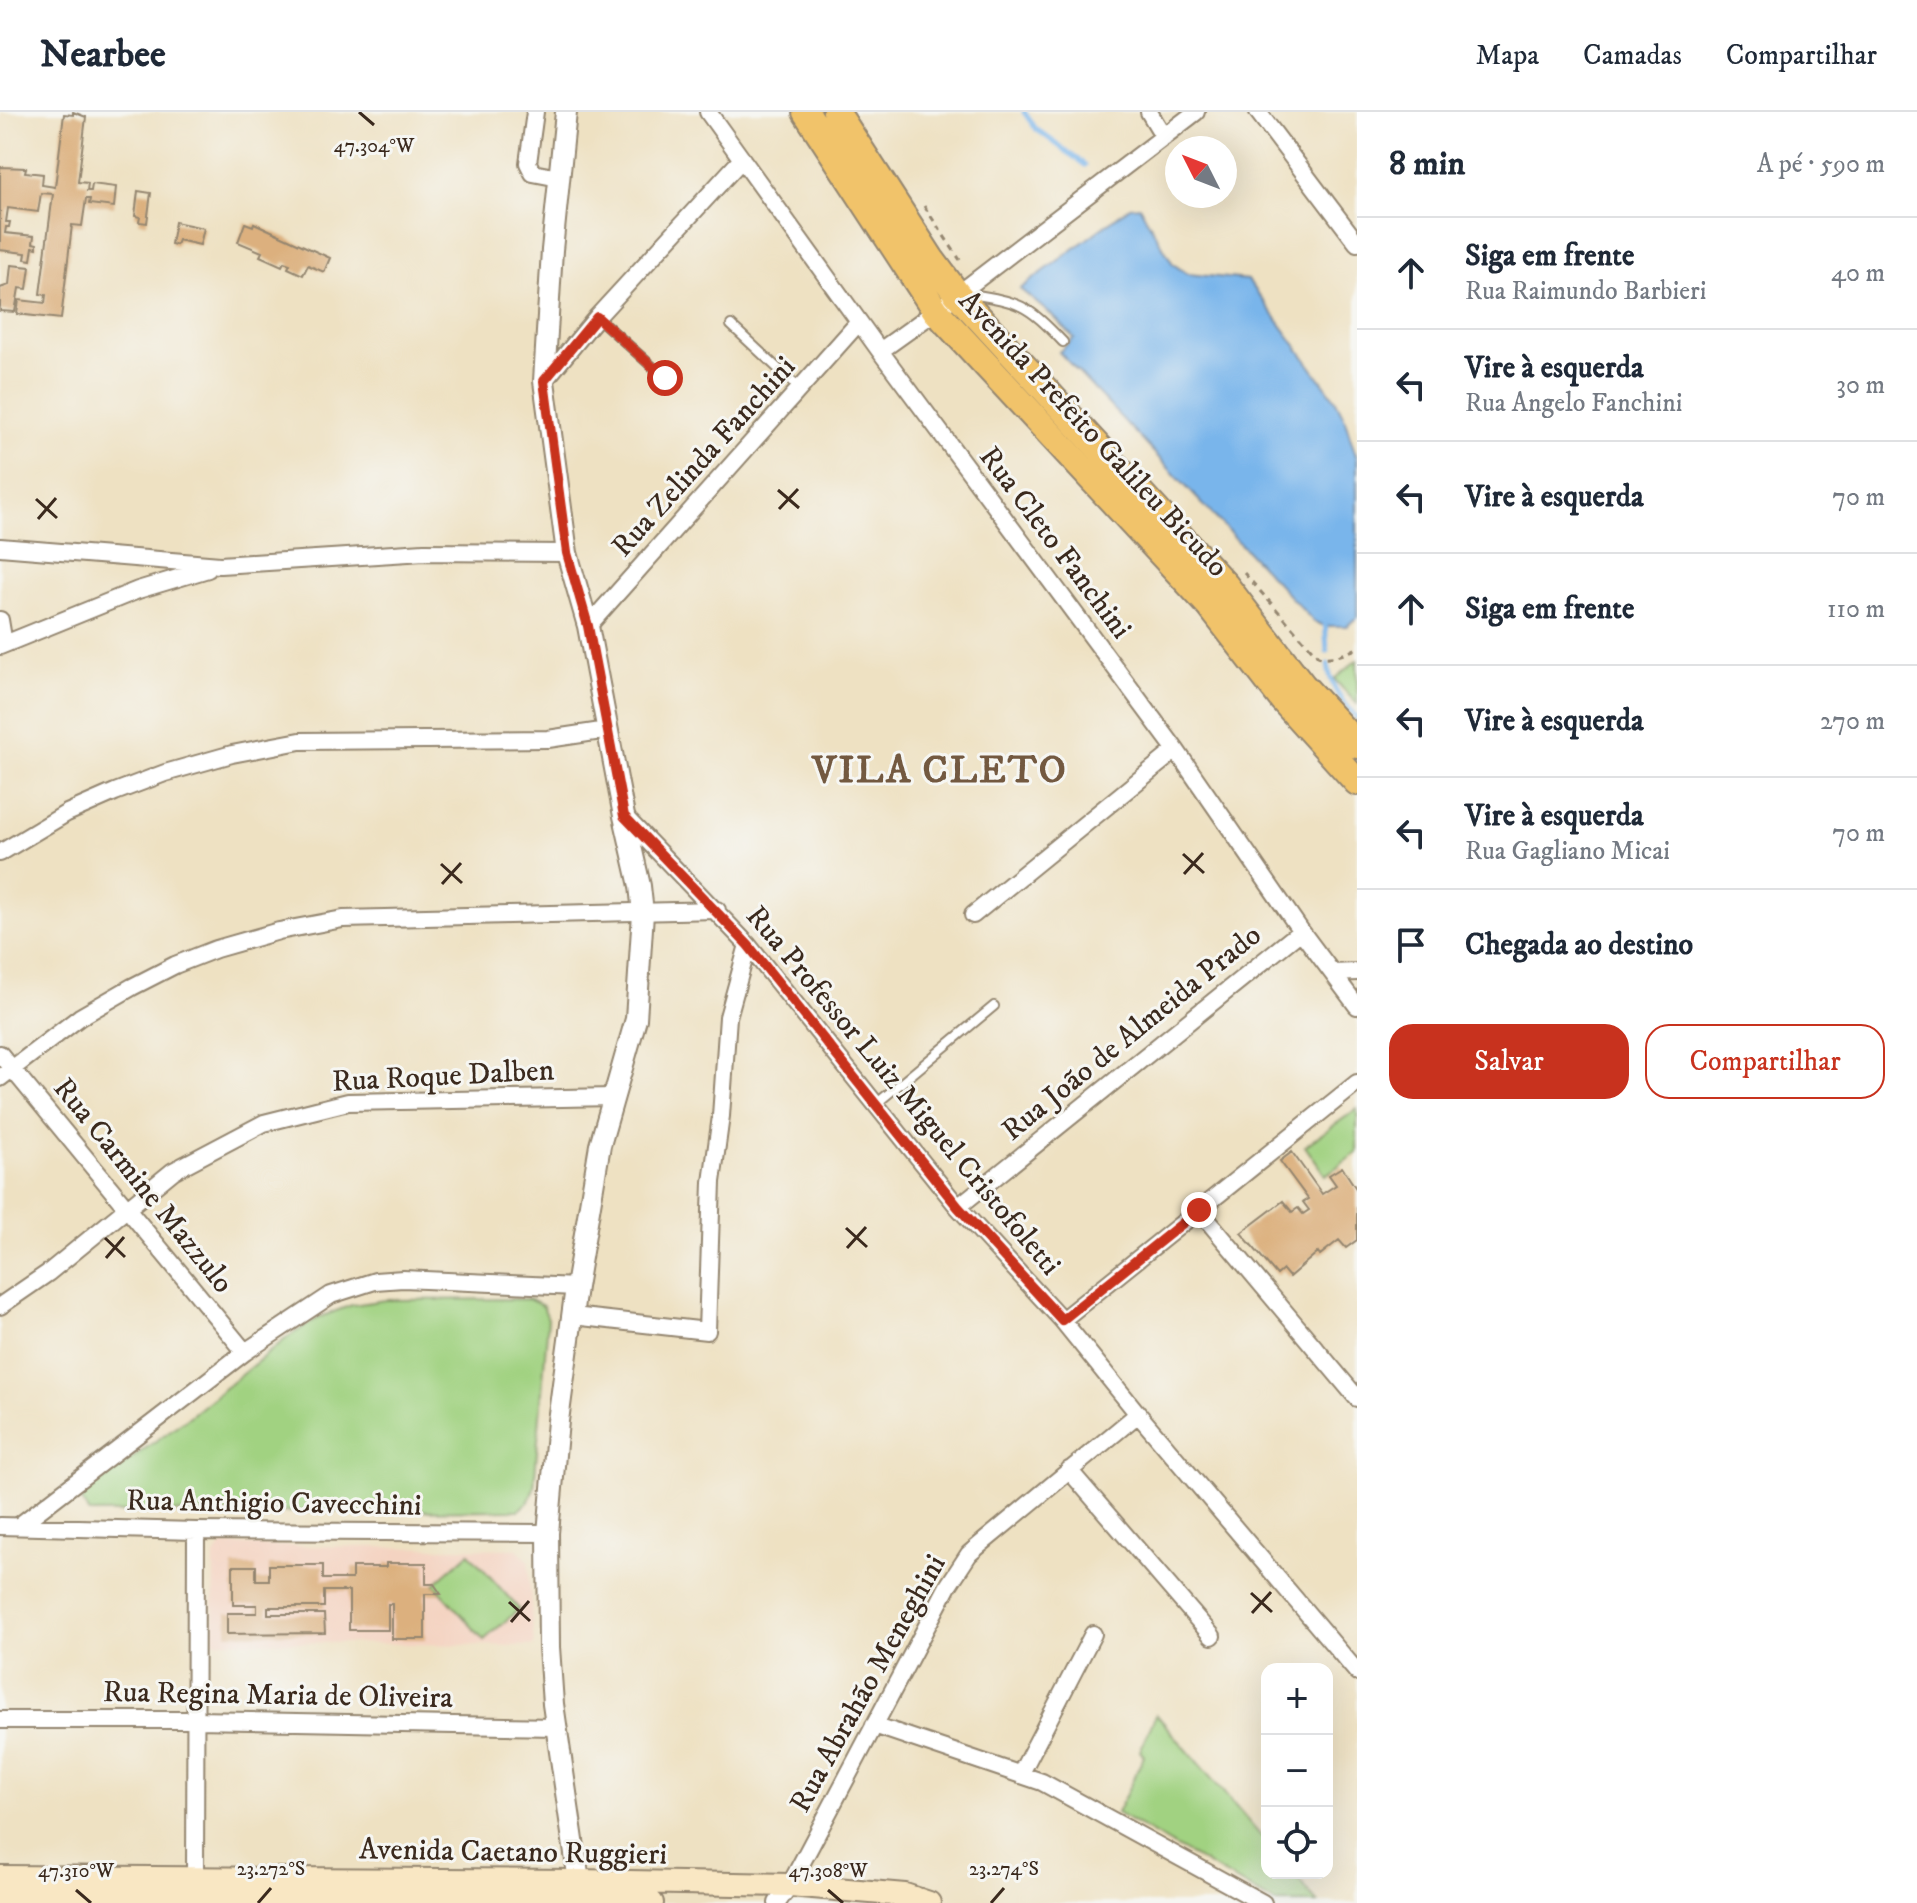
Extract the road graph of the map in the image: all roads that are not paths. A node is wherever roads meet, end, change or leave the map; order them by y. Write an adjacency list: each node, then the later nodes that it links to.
1 (535, 112): 11 (street)
2 (566, 112): 11 (street)
3 (708, 112): 10 (street, Rua Cleto Fanchini)
4 (806, 112): 14 (main road, Avenida Prefeito Galileu Bicudo)
5 (836, 112): 13 (main road, Avenida Prefeito Galileu Bicudo)
6 (1149, 112): 9 (street)
7 (1196, 112): 9 (street)
8 (1258, 112): 12 (street)
9 (1164, 137): 13 (street)
10 (742, 159): 15 (street); 16 (street, Rua Cleto Fanchini)
11 (559, 178): 21 (street)
12 (1357, 243)
13 (964, 289): 14 (street); 18 (lane); 32 (main road, Avenida Prefeito Galileu Bicudo)
14 (936, 311): 19 (street); 34 (main road, Avenida Prefeito Galileu Bicudo)
15 (597, 317): 20 (lane); 21 (street)
16 (859, 322): 19 (street, Rua Cleto Fanchini); 22 (street, Rua Zelinda Fanchini)
17 (731, 325): 22 (lane)
18 (1063, 342)
19 (880, 351): 33 (street, Rua Cleto Fanchini)
20 (665, 378)
21 (544, 381): 24 (street)
22 (800, 390): 29 (street, Rua Zelinda Fanchini)
23 (0, 547): 25 (street)
24 (567, 553): 26 (street); 29 (street)
25 (138, 559): 26 (street); 27 (street)
26 (220, 565): 27 (street)
27 (138, 590): 30 (street)
28 (0, 620): 30 (street)
29 (588, 626): 31 (street)
30 (2, 645)
31 (608, 730): 35 (street); 36 (street)
32 (1357, 745)
33 (1176, 750): 39 (street); 40 (street, Rua Cleto Fanchini)
34 (1357, 782)
35 (624, 816): 37 (street, Rua Professor Luiz Miguel Cristofoletti); 38 (street)
36 (0, 853)
37 (717, 910): 38 (street, Rua Professor Luiz Miguel Cristofoletti); 41 (street, Rua Professor Luiz Miguel Cristofoletti)
38 (643, 913): 47 (street, Rua Professor Luiz Miguel Cristofoletti); 49 (street)
39 (973, 915)
40 (1301, 931): 43 (street, Rua Cleto Fanchini); 51 (street, Rua João de Almeida Prado)
41 (748, 945): 50 (street, Rua Professor Luiz Miguel Cristofoletti); 56 (street)
42 (1357, 972): 43 (street)
43 (1333, 973): 45 (street, Rua Cleto Fanchini)
44 (994, 1006): 50 (lane)
45 (1357, 1006)
46 (0, 1054): 47 (street, Rua Carmine Mazzulo)
47 (6, 1074): 52 (street, Rua Carmine Mazzulo)
48 (1357, 1083): 53 (street)
49 (613, 1097): 52 (street, Rua Roque Dalben); 54 (street)
50 (875, 1105): 51 (street, Rua Professor Luiz Miguel Cristofoletti)
51 (958, 1207): 57 (street, Rua Professor Luiz Miguel Cristofoletti)
52 (126, 1208): 55 (street, Rua Roque Dalben); 58 (street, Rua Carmine Mazzulo)
53 (1199, 1210): 57 (street); 59 (street)
54 (576, 1287): 56 (street); 58 (street)
55 (0, 1306)
56 (573, 1316): 65 (street)
57 (1062, 1320): 60 (street, Rua Professor Luiz Miguel Cristofoletti)
58 (245, 1352): 62 (street)
59 (1357, 1398)
60 (1138, 1414): 61 (street, Rua Abrahão Meneghini); 68 (street, Rua Professor Luiz Miguel Cristofoletti)
61 (1069, 1470): 67 (street); 71 (street, Rua Abrahão Meneghini)
62 (20, 1525): 63 (street, Rua Anthigio Cavecchini); 64 (street, Rua Anthigio Cavecchini)
63 (0, 1526)
64 (196, 1531): 65 (street, Rua Anthigio Cavecchini); 70 (street)
65 (548, 1533): 72 (street)
66 (1093, 1634): 73 (street)
67 (1212, 1636)
68 (1357, 1672)
69 (0, 1720): 70 (street, Rua Regina Maria de Oliveira)
70 (196, 1720): 72 (street, Rua Regina Maria de Oliveira); 75 (street)
71 (874, 1725): 73 (street); 76 (street, Rua Abrahão Meneghini)
72 (556, 1727): 77 (street)
73 (1020, 1775): 81 (street)
74 (0, 1877): 75 (main road, Avenida Caetano Ruggieri)
75 (195, 1893): 77 (main road, Avenida Caetano Ruggieri); 78 (main road, Avenida Caetano Ruggieri)
76 (784, 1894): 77 (main road, Avenida Caetano Ruggieri); 80 (main road, Avenida Caetano Ruggieri)
77 (581, 1895): 79 (main road, Avenida Caetano Ruggieri)
78 (0, 1897)
79 (652, 1903)
80 (929, 1903)
81 (1263, 1903)

